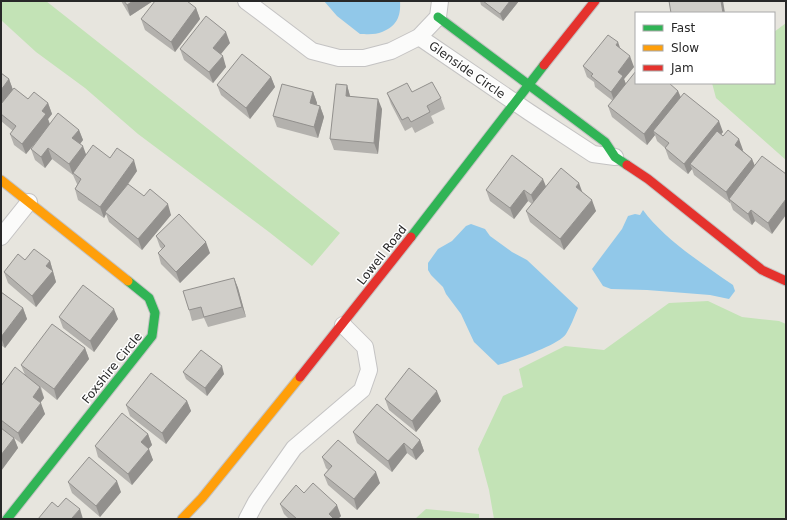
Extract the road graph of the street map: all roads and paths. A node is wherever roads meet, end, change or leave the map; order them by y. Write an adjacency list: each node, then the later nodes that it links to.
1 (246, 1): 5 (street, Glenside Circle)
2 (440, 1): 4 (street)
3 (595, 1): 6 (street, Lowell Road)
4 (438, 17): 5 (street, Glenside Circle); 6 (street, Glenside Circle)
5 (419, 37): 7 (street, Glenside Circle)
6 (529, 84): 7 (street, Lowell Road); 8 (street, Glenside Circle)
7 (514, 102): 9 (street, Glenside Circle); 15 (street, Lowell Road)
8 (579, 122): 9 (street); 10 (street, Glenside Circle)
9 (568, 137): 10 (street, Glenside Circle)
10 (615, 157): 14 (street)
11 (1, 180): 12 (street, Foxshire Circle)
12 (28, 202): 13 (street); 16 (street, Foxshire Circle)
13 (1, 237)
14 (786, 281)
15 (342, 325): 17 (street, Lowell Road); 18 (street)
16 (7, 519)
17 (182, 519)
18 (248, 519)

